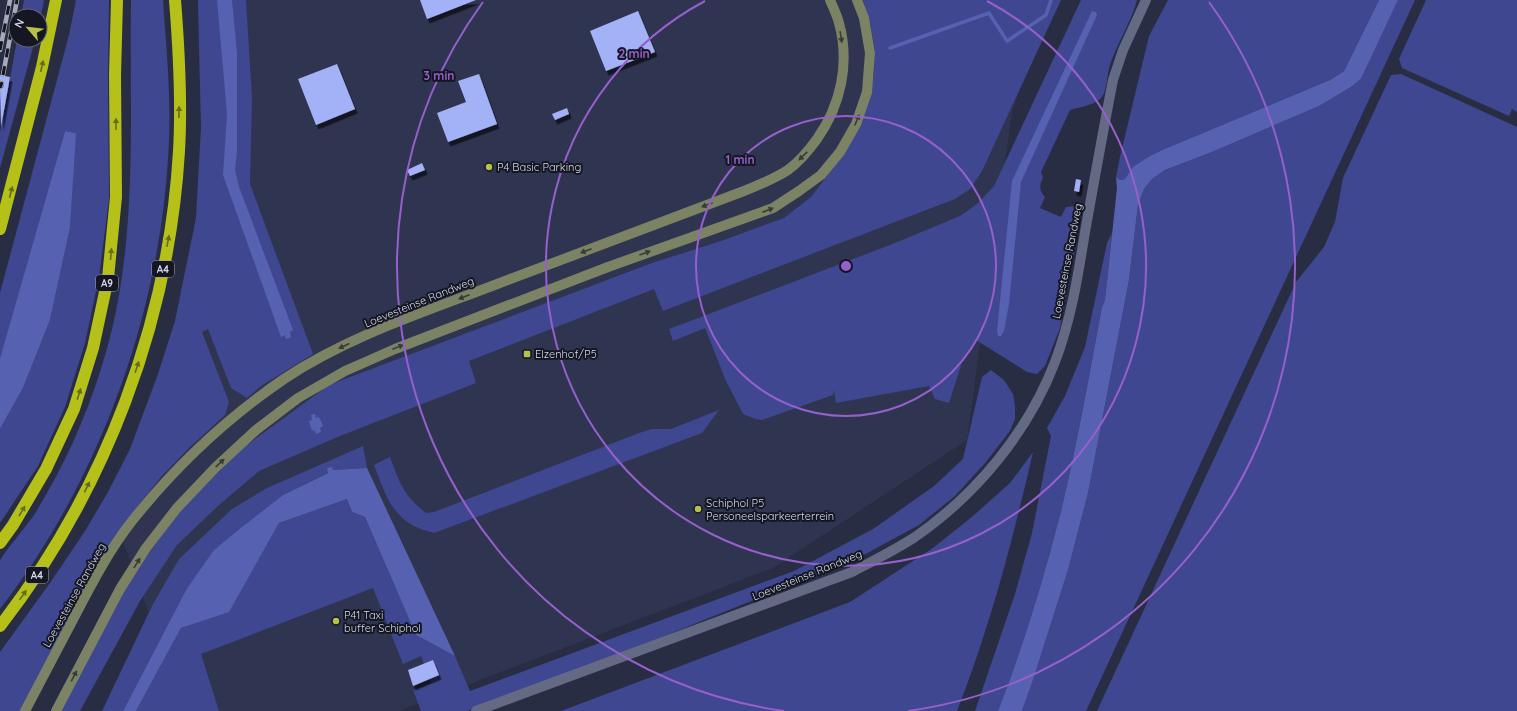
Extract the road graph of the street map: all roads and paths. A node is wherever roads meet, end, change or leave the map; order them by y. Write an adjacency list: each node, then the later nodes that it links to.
1 (56, 0): 7 (highway, one-way to 1)
2 (117, 0): 8 (highway, A9, one-way to 2)
3 (175, 0): 9 (highway, A4, one-way to 3)
4 (830, 0): 10 (street, Loevesteinse Randweg, one-way to 10)
5 (857, 0): 11 (street, one-way to 5)
6 (1146, 0): 12 (street, Loevesteinse Randweg)
7 (0, 229)
8 (0, 543)
9 (0, 626)
10 (25, 711)
11 (56, 711)
12 (476, 711)

